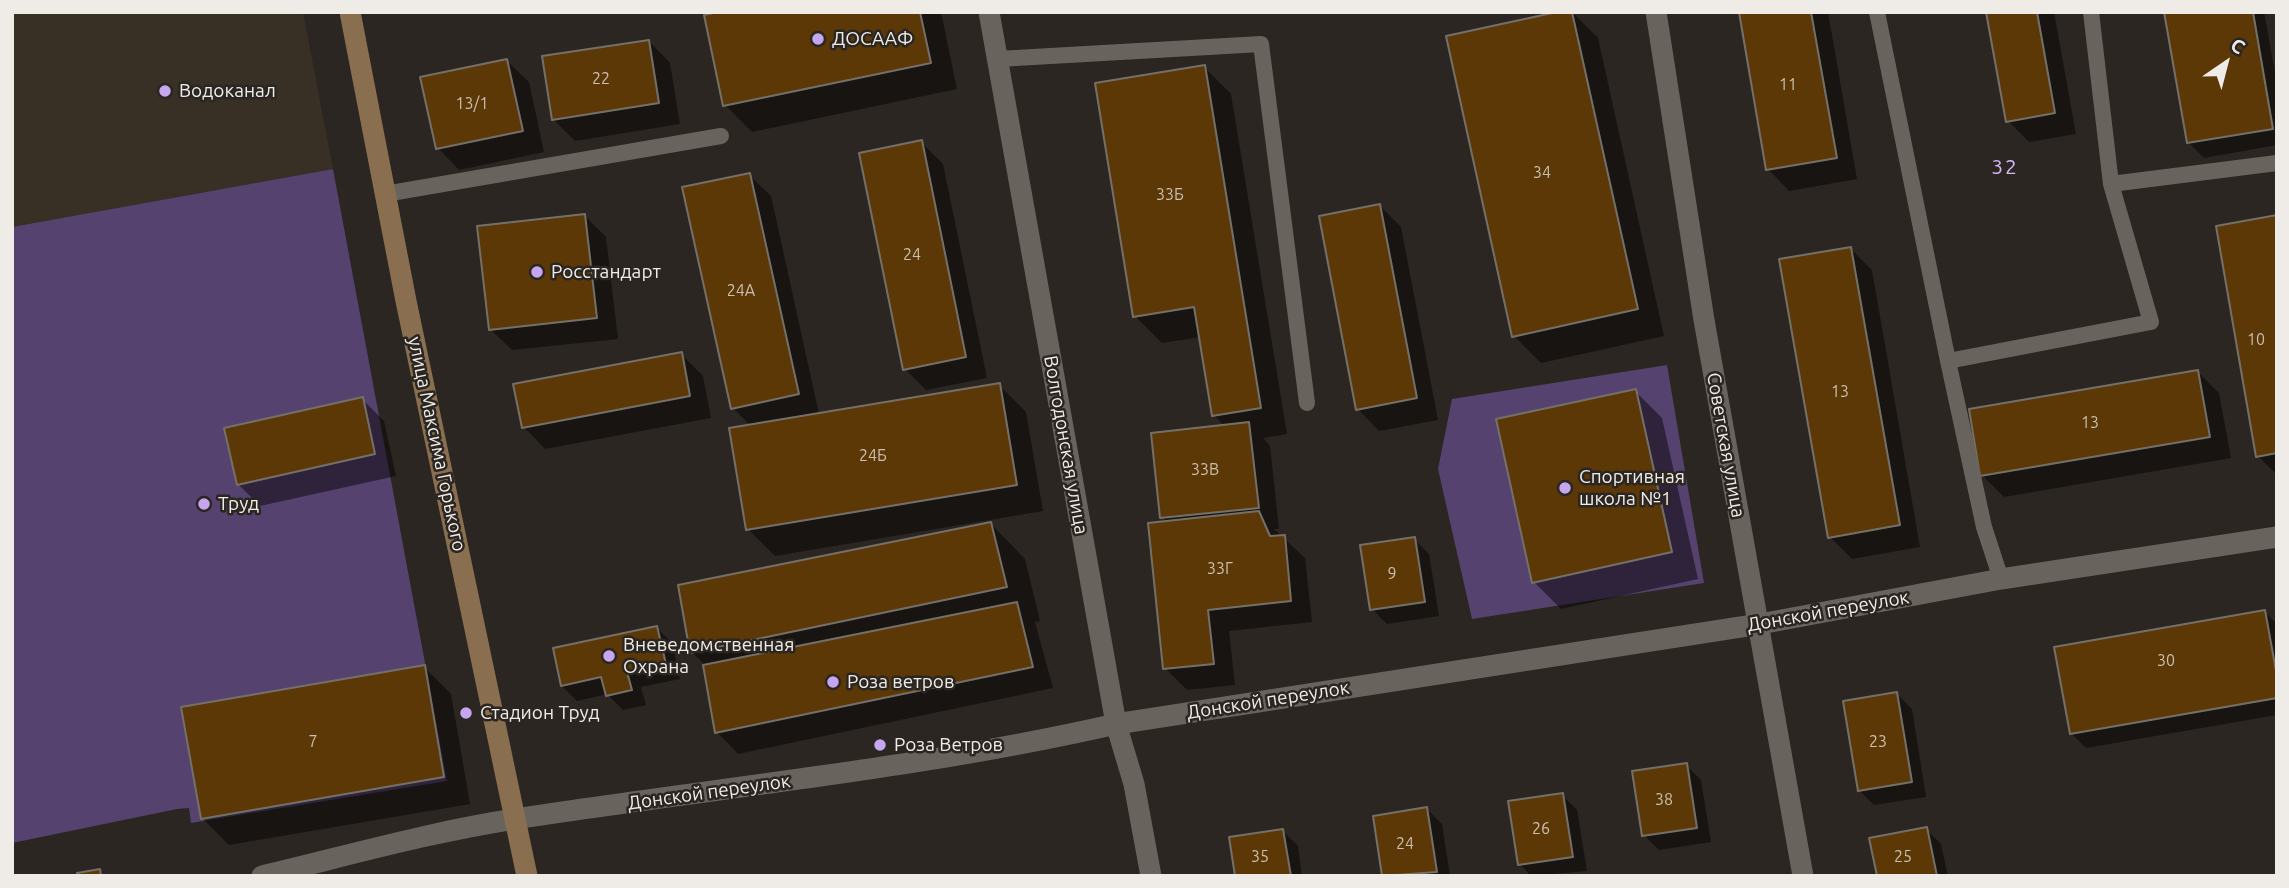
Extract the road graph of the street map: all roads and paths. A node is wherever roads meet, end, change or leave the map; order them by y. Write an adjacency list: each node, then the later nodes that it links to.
1 (350, 12): 10 (street, улица Максима Горького)
2 (989, 12): 6 (street, Волгодонская улица)
3 (1656, 12): 15 (street, Советская улица)
4 (1877, 12): 11 (lane)
5 (2091, 12): 9 (lane)
6 (998, 59): 12 (lane); 16 (street, Волгодонская улица)
7 (721, 136): 10 (lane)
8 (2277, 163): 9 (lane)
9 (2110, 184): 11 (lane)
10 (385, 194): 17 (street, улица Максима Горького)
11 (1948, 361): 14 (lane)
12 (1307, 403)
13 (2277, 537): 14 (street, Донской переулок)
14 (2001, 579): 15 (street, Донской переулок)
15 (1760, 624): 16 (street, Донской переулок); 21 (street, Советская улица)
16 (1116, 724): 17 (street, Донской переулок); 20 (street, Волгодонская улица)
17 (513, 819): 18 (street, Донской переулок); 19 (street, улица Максима Горького)
18 (262, 876)
19 (527, 876)
20 (1151, 876)
21 (1803, 876)

